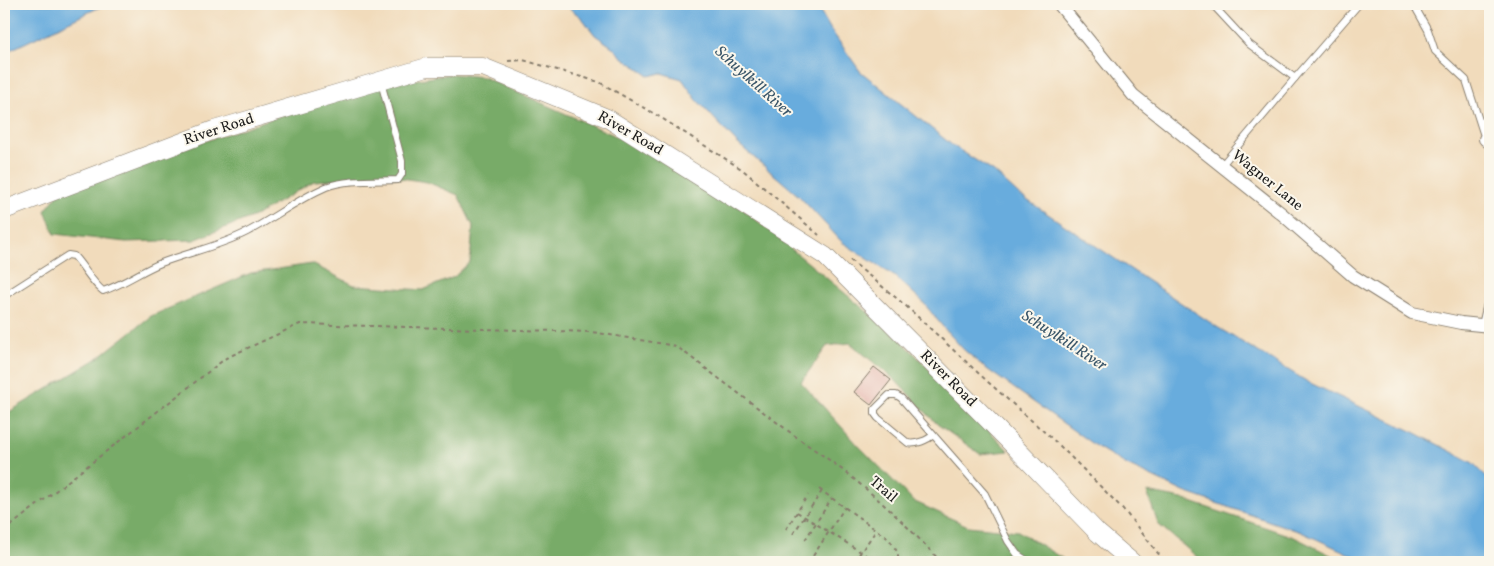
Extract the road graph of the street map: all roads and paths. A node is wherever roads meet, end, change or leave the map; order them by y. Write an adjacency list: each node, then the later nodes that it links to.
1 (1059, 4): 8 (street, Wagner Lane)
2 (1212, 4): 5 (lane)
3 (1359, 4): 5 (lane)
4 (1411, 4): 7 (lane)
5 (1295, 78): 8 (lane)
6 (381, 81): 9 (street, River Road); 11 (lane); 33 (street, River Road)
7 (1488, 141)
8 (1221, 166): 12 (street, Wagner Lane)
9 (4, 210)
10 (1490, 291): 12 (lane)
11 (4, 296)
12 (1486, 325)
13 (933, 435): 13 (lane); 32 (lane)
14 (808, 495): 17 (path)
15 (832, 498): 16 (path); 18 (path); 19 (path)
16 (845, 507): 21 (path); 23 (path)
17 (798, 512): 18 (path); 20 (path)
18 (805, 516): 19 (path); 24 (path)
19 (816, 523): 23 (path); 25 (path)
20 (786, 529)
21 (877, 529): 26 (path); 30 (path)
22 (4, 531): 31 (path, Trail)
23 (829, 532): 26 (path); 27 (path)
24 (793, 534)
25 (805, 540)
26 (861, 552): 28 (path); 29 (path)
27 (813, 556)
28 (854, 562)
29 (877, 562)
30 (898, 562)
31 (941, 562)
32 (1029, 562)
33 (1132, 562)

